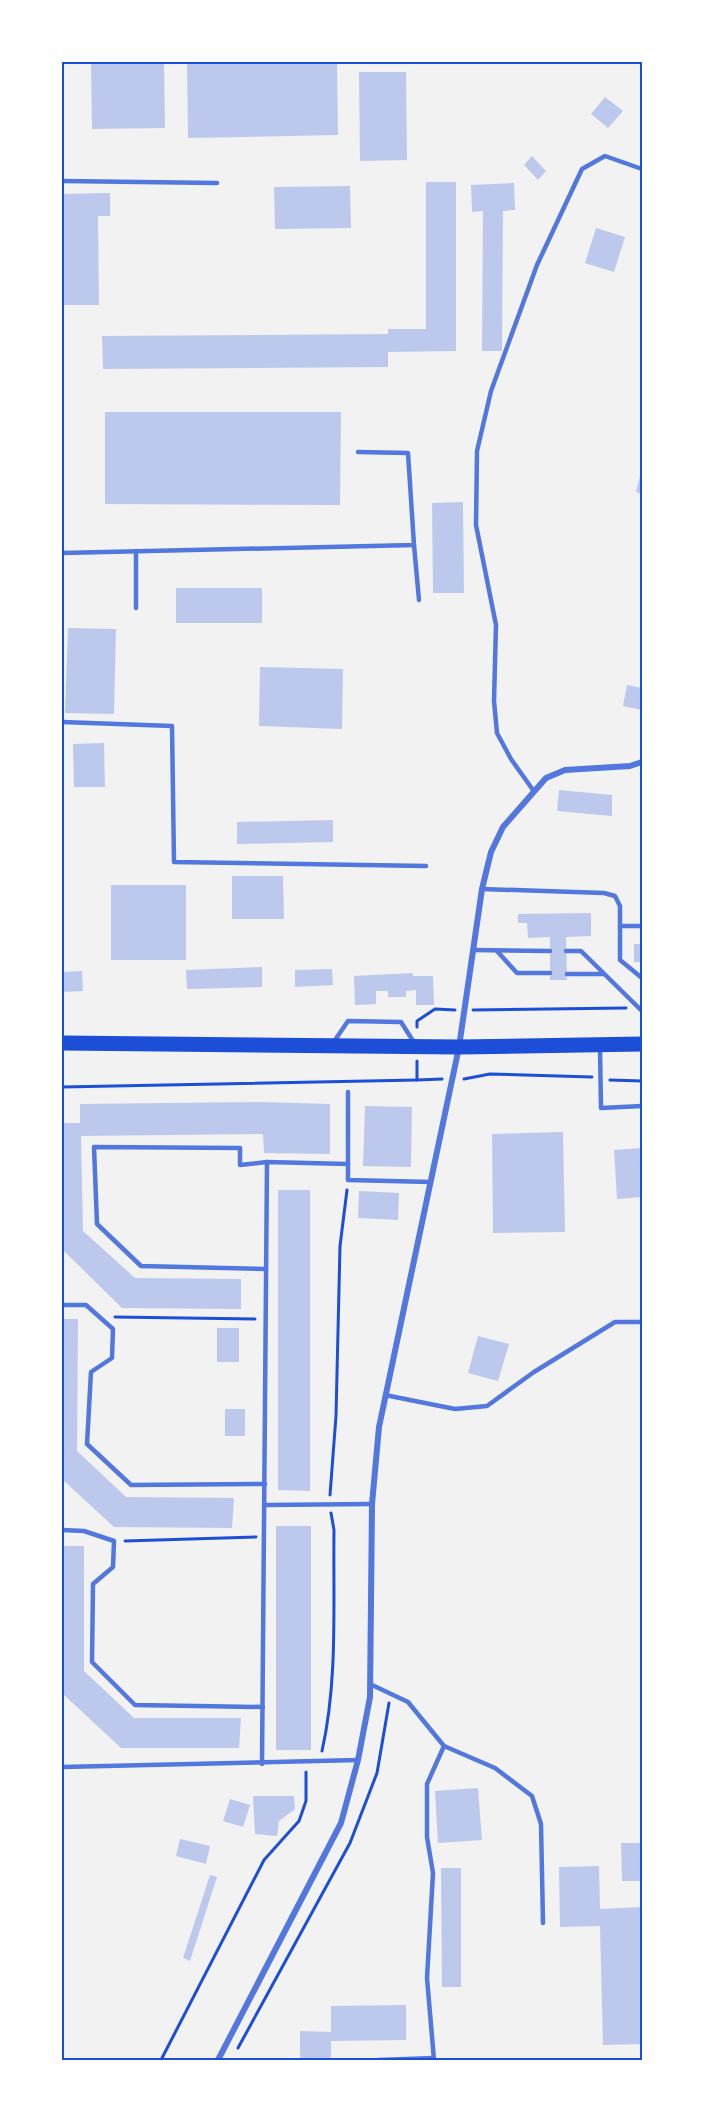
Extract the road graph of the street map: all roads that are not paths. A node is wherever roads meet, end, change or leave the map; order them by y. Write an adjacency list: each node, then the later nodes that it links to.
1 (642, 169): 12 (lane)
2 (62, 181): 3 (lane)
3 (217, 183)
4 (358, 452): 5 (lane)
5 (414, 545): 6 (lane); 8 (lane)
6 (136, 551): 7 (lane); 9 (lane)
7 (62, 553)
8 (419, 600)
9 (136, 608)
10 (62, 722): 13 (lane)
11 (642, 762): 12 (street)
12 (533, 790): 14 (street)
13 (426, 866)
14 (482, 889): 15 (lane); 17 (street)
15 (620, 926): 16 (lane); 24 (lane)
16 (642, 926)
17 (473, 950): 18 (lane); 31 (street)
18 (497, 951): 19 (lane); 21 (lane)
19 (550, 951)
20 (566, 951): 23 (lane)
21 (550, 974)
22 (567, 974): 23 (lane)
23 (604, 974): 25 (lane)
24 (642, 978)
25 (641, 1009)
26 (62, 1043): 28 (main road)
27 (642, 1044): 29 (main road)
28 (332, 1045): 30 (main road); 30 (lane)
29 (600, 1045): 31 (main road); 33 (lane)
30 (417, 1046): 31 (main road)
31 (459, 1047): 36 (street)
32 (348, 1092): 35 (lane)
33 (642, 1106)
34 (267, 1162): 35 (lane); 37 (lane); 37 (lane)
35 (348, 1164): 36 (lane)
36 (431, 1182): 40 (street)
37 (266, 1269): 41 (lane)
38 (62, 1305): 41 (lane)
39 (642, 1322): 40 (lane)
40 (385, 1395): 42 (street)
41 (265, 1484): 43 (lane)
42 (372, 1504): 43 (lane); 45 (street)
43 (265, 1505): 46 (lane)
44 (62, 1530): 46 (lane)
45 (370, 1684): 47 (lane); 48 (street)
46 (263, 1707): 49 (lane)
47 (444, 1746): 51 (lane); 52 (lane)
48 (358, 1760): 49 (lane); 53 (street)
49 (262, 1764): 50 (lane)
50 (62, 1767)
51 (543, 1923)
52 (434, 2059): 54 (lane)
53 (219, 2061)
54 (378, 2061)

